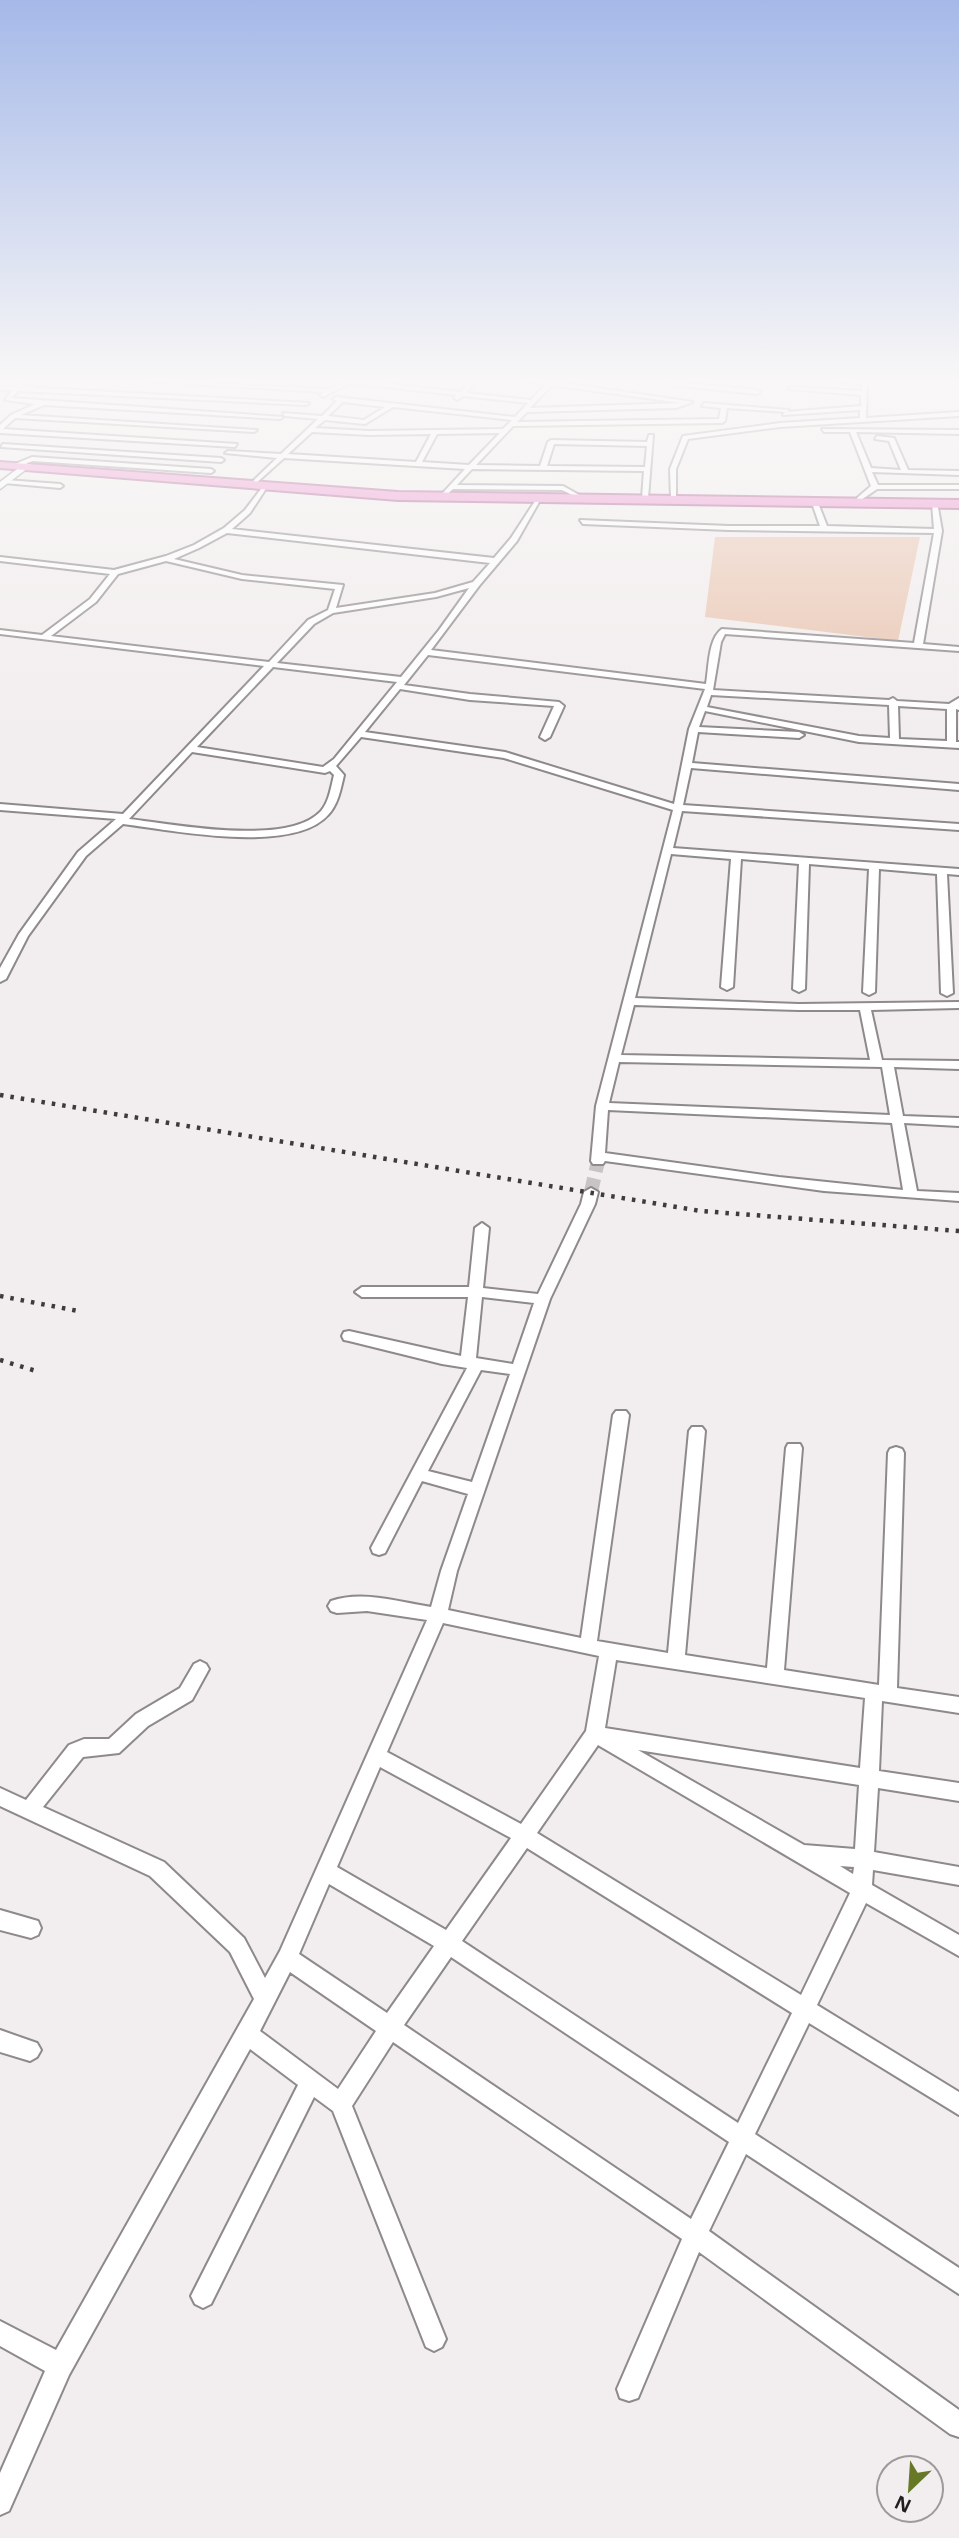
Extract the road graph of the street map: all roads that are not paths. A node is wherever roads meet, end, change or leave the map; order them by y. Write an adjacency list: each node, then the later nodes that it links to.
1 (260, 496): 15 (street)
2 (511, 496): 6 (highway)
3 (570, 496): 6 (highway)
4 (593, 496): 7 (highway)
5 (862, 496): 9 (street)
6 (540, 498): 10 (highway); 19 (street)
7 (645, 498): 8 (highway)
8 (673, 498): 9 (highway)
9 (859, 499): 12 (highway)
10 (815, 503): 11 (highway); 14 (street)
11 (934, 503): 12 (highway); 16 (street)
12 (959, 503)
13 (583, 522): 14 (street)
14 (824, 528): 16 (street)
15 (224, 530): 18 (street); 19 (street)
16 (938, 531): 25 (street)
17 (0, 559): 20 (street)
18 (166, 559): 20 (street); 22 (street)
19 (496, 561): 21 (street)
20 (115, 572): 24 (street)
21 (475, 584): 22 (street); 27 (street)
22 (331, 611): 28 (street)
23 (0, 632): 24 (street)
24 (44, 637): 28 (street)
25 (918, 646): 26 (street); 30 (street)
26 (959, 649)
27 (425, 652): 29 (street); 30 (street)
28 (270, 665): 29 (street); 40 (street)
29 (399, 683): 35 (street); 36 (street)
30 (709, 690): 31 (street); 33 (street)
31 (893, 701): 32 (street); 38 (street)
32 (957, 705): 39 (street)
33 (701, 708): 34 (street); 37 (street)
34 (694, 729): 37 (street); 41 (street)
35 (359, 734): 42 (street); 45 (street)
36 (545, 737)
37 (859, 739): 38 (street)
38 (895, 741): 39 (street)
39 (955, 745)
40 (191, 749): 42 (street); 46 (street)
41 (686, 765): 43 (street); 45 (street)
42 (330, 766): 46 (street)
43 (959, 787)
44 (0, 807): 46 (street)
45 (678, 808): 47 (street); 48 (street)
46 (123, 819): 54 (street)
47 (959, 827)
48 (667, 851): 49 (street); 59 (street)
49 (736, 857): 50 (street); 55 (street)
50 (804, 862): 51 (street); 56 (street)
51 (874, 867): 52 (street); 57 (street)
52 (942, 872): 53 (street); 58 (street)
53 (959, 872)
54 (0, 979)
55 (727, 987)
56 (799, 989)
57 (869, 992)
58 (947, 993)
59 (629, 1001): 61 (street); 62 (street)
60 (959, 1005): 61 (street)
61 (865, 1008): 63 (street)
62 (614, 1058): 63 (street); 65 (street)
63 (882, 1063): 64 (street); 66 (street)
64 (959, 1065)
65 (602, 1106): 66 (street); 69 (street)
66 (899, 1119): 67 (street); 69 (street)
67 (959, 1122)
68 (591, 1192): 74 (street)
69 (911, 1195): 70 (street)
70 (959, 1197)
71 (482, 1228): 73 (street)
72 (362, 1292): 73 (street)
73 (477, 1292): 74 (street); 76 (street)
74 (543, 1299): 77 (street)
75 (349, 1336): 76 (street)
76 (472, 1363): 77 (street); 82 (street)
77 (518, 1370): 83 (street)
78 (621, 1415): 87 (street)
79 (697, 1431): 89 (street)
80 (794, 1448): 91 (street)
81 (896, 1453): 92 (street)
82 (418, 1474): 83 (street); 84 (street)
83 (477, 1490): 86 (street)
84 (379, 1548)
85 (337, 1606): 86 (street)
86 (438, 1615): 87 (street); 95 (street)
87 (588, 1646): 88 (street)
88 (609, 1651): 89 (street); 94 (street)
89 (676, 1661): 91 (street)
90 (200, 1669): 99 (street)
91 (775, 1676): 92 (street)
92 (881, 1693): 93 (street); 96 (street)
93 (959, 1705)
94 (595, 1734): 96 (street); 100 (street); 101 (street)
95 (376, 1755): 100 (street); 103 (street)
96 (869, 1776): 97 (street); 102 (street)
97 (959, 1792)
98 (0, 1797): 99 (street)
99 (30, 1809): 111 (street)
100 (523, 1835): 108 (street); 112 (street)
101 (799, 1853): 102 (street); 105 (street)
102 (863, 1859): 104 (street); 105 (street)
103 (325, 1871): 108 (street); 110 (street)
104 (959, 1877)
105 (862, 1890): 109 (street); 112 (street)
106 (0, 1920): 107 (street)
107 (31, 1928)
108 (448, 1943): 113 (street); 120 (street)
109 (959, 1946)
110 (287, 1958): 111 (street); 113 (street)
111 (265, 1999): 114 (street)
112 (805, 2008): 119 (street); 120 (street)
113 (390, 2026): 118 (street); 121 (street)
114 (247, 2034): 117 (street); 126 (street)
115 (0, 2041): 116 (street)
116 (30, 2050)
117 (312, 2081): 118 (street); 123 (street)
118 (341, 2104): 125 (street)
119 (959, 2104)
120 (742, 2139): 121 (street); 122 (street)
121 (695, 2235): 127 (street); 128 (street)
122 (959, 2282)
123 (203, 2296)
124 (0, 2333): 126 (street)
125 (434, 2339)
126 (62, 2362): 129 (street)
127 (629, 2389)
128 (959, 2425)
129 (0, 2502)

